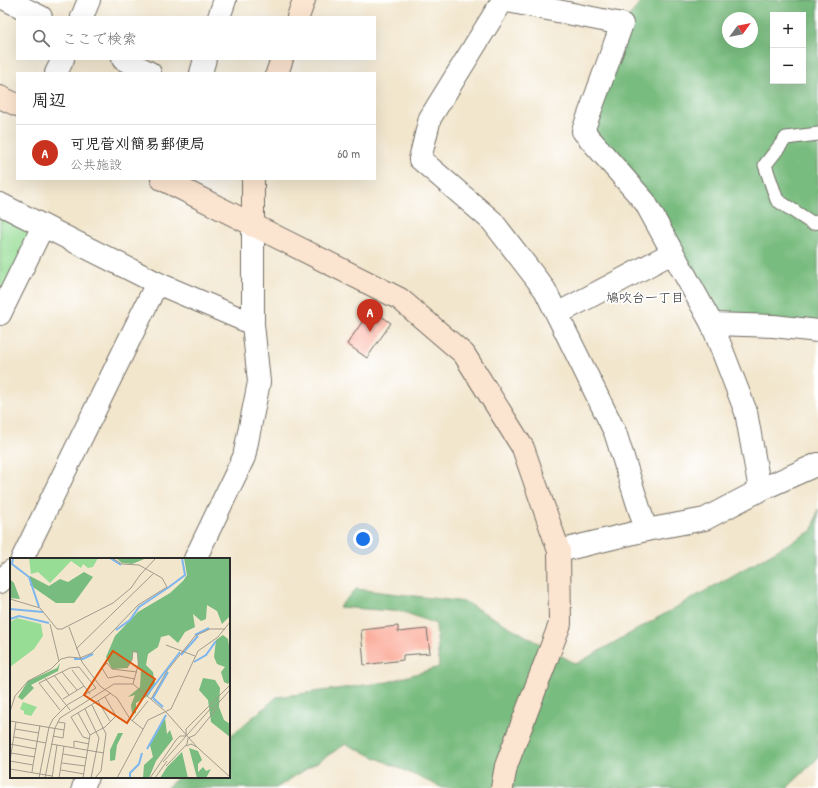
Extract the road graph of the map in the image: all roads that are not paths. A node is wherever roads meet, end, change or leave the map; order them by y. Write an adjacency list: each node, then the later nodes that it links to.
1 (7, 0): 5 (street)
2 (89, 0): 6 (street)
3 (225, 0): 7 (street)
4 (304, 0): 8 (street)
5 (39, 16)
6 (82, 16)
7 (219, 16)
8 (298, 16)
9 (62, 60): 13 (street)
10 (126, 60): 14 (street)
11 (205, 60): 15 (street)
12 (282, 60): 16 (street)
13 (56, 72)
14 (148, 72)
15 (201, 72)
16 (277, 72)
17 (0, 96): 18 (street)
18 (16, 104)
19 (818, 134): 23 (lane)
20 (164, 180): 25 (street)
21 (253, 180): 25 (street)
22 (0, 204): 24 (street)
23 (818, 222)
24 (43, 226): 27 (street); 28 (street)
25 (253, 226): 30 (street); 36 (street)
26 (672, 252): 29 (street); 29 (street); 31 (street)
27 (157, 283): 30 (street); 37 (street)
28 (0, 314)
29 (557, 314): 35 (street)
30 (253, 324): 38 (street)
31 (712, 324): 32 (street); 34 (street)
32 (818, 331)
33 (818, 464): 34 (street)
34 (760, 490): 35 (street)
35 (646, 530): 36 (street)
36 (559, 551): 43 (street)
37 (22, 558)
38 (195, 558)
39 (10, 572): 40 (street)
40 (0, 582)
41 (87, 778): 42 (street)
42 (83, 788)
43 (502, 788)

